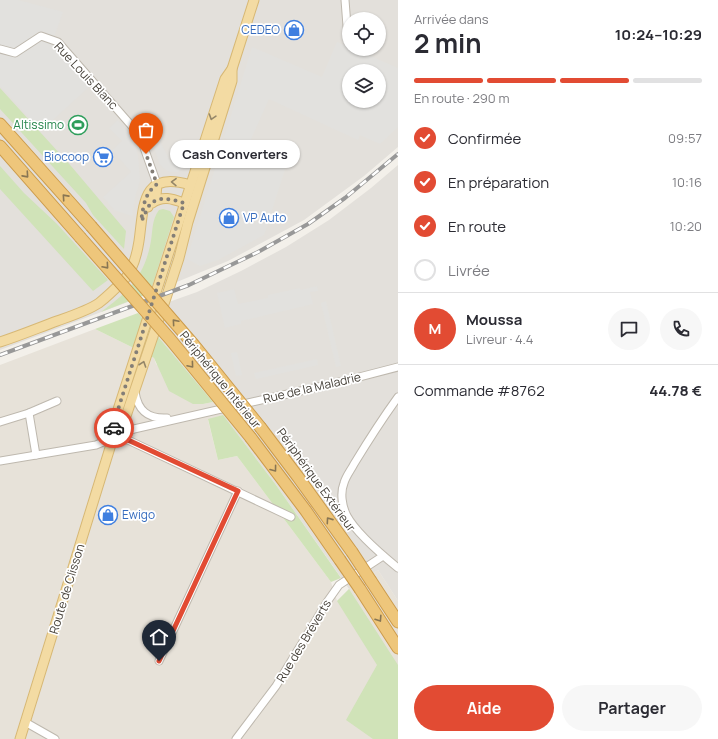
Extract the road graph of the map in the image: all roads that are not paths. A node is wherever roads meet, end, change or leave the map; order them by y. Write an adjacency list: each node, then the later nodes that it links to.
1 (254, 0): 8 (main road, Route de Clisson)
2 (344, 0): 3 (street)
3 (345, 12)
4 (0, 48): 7 (street, Rue Louis Blanc)
5 (0, 124): 28 (highway, Périphérique Extérieur, one-way to 5, bridge)
6 (0, 146): 29 (highway, Périphérique Intérieur, one-way to 29, bridge)
7 (157, 184): 8 (main road, one-way to 7); 10 (main road); 11 (main road)
8 (194, 185): 9 (main road, Route de Clisson); 12 (main road, Route de Clisson)
9 (188, 199): 10 (main road); 12 (main road, Route de Clisson); 21 (main road, Route de Clisson)
10 (148, 209): 11 (main road)
11 (141, 221): 13 (main road)
12 (173, 276): 15 (main road, Route de Clisson, one-way to 12)
13 (0, 342)
14 (398, 367): 19 (street, Rue de la Maladrie)
15 (134, 389): 19 (street, Rue de la Maladrie); 21 (main road, Route de Clisson)
16 (398, 397): 26 (street)
17 (57, 401): 18 (street)
18 (29, 413): 20 (street); 22 (street)
19 (180, 418): 21 (street, Rue de la Maladrie)
20 (0, 422)
21 (113, 438): 22 (street, Rue de la Maladrie); 24 (street); 31 (main road, Route de Clisson)
22 (36, 455): 23 (street, Rue de la Maladrie)
23 (0, 462)
24 (238, 491): 25 (street); 30 (street)
25 (291, 517)
26 (383, 556): 27 (street); 34 (street, Rue des Bréverts)
27 (398, 568)
28 (398, 622)
29 (398, 648)
30 (159, 661)
31 (25, 722): 32 (main road, Route de Clisson); 33 (street)
32 (20, 739)
33 (55, 739)
34 (236, 739)

